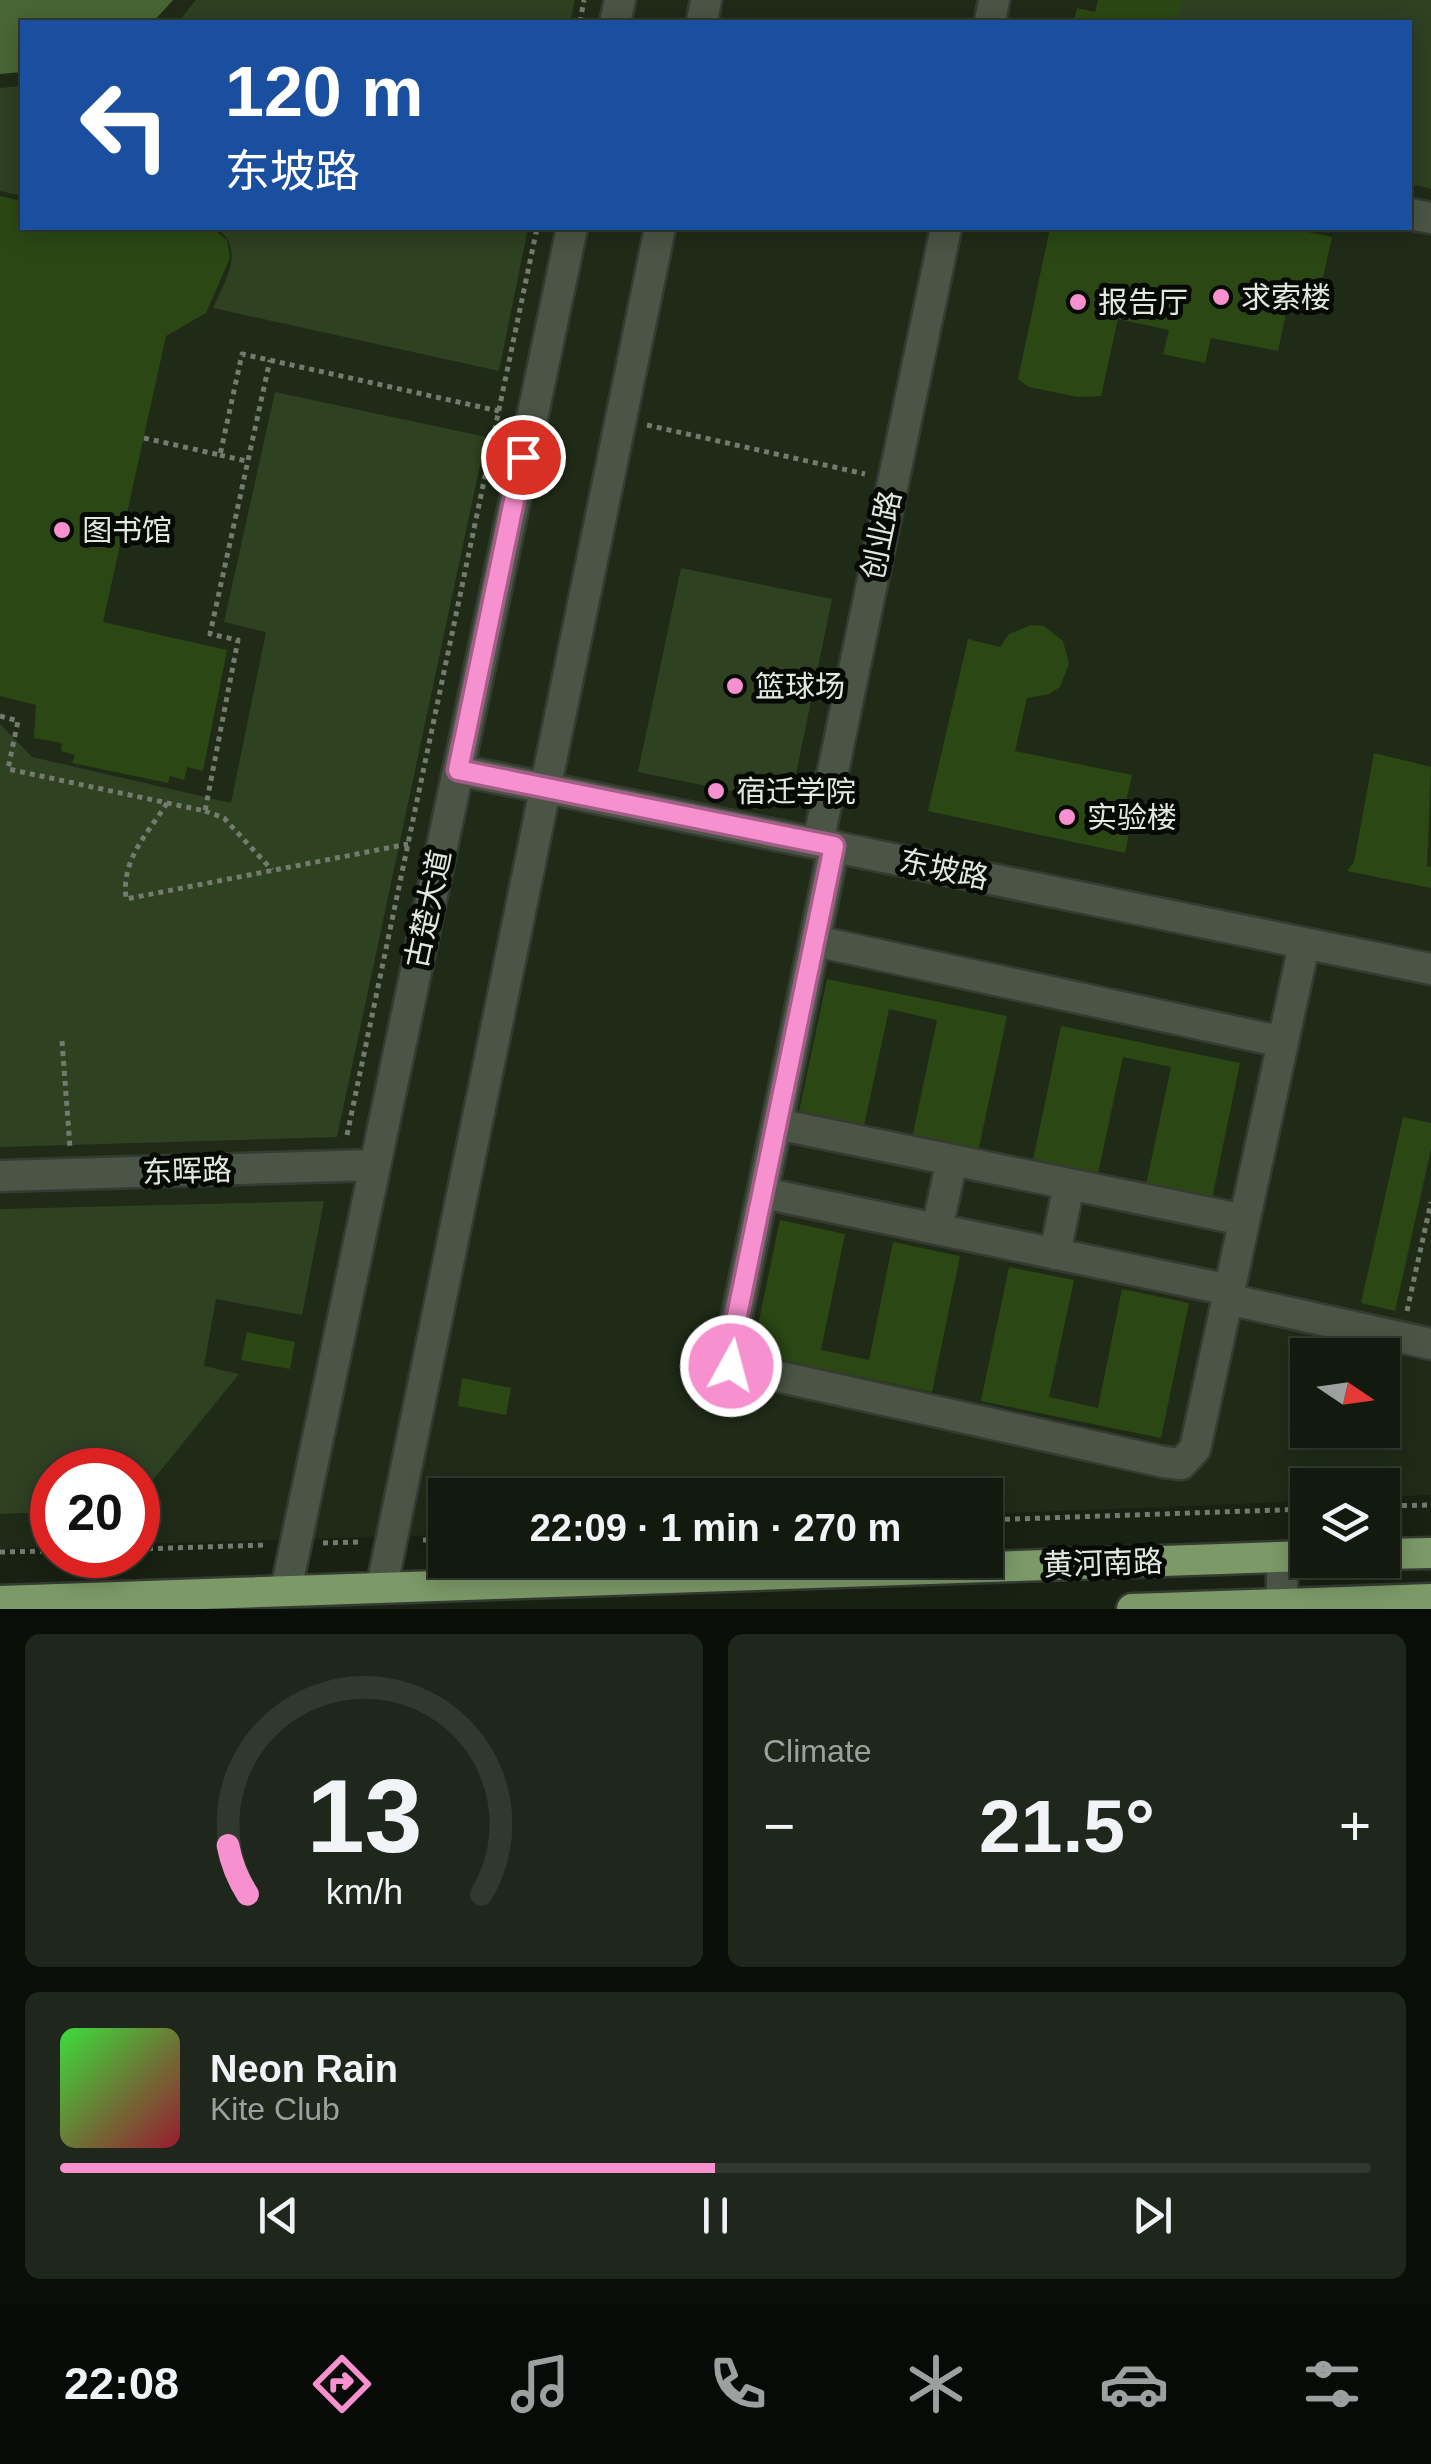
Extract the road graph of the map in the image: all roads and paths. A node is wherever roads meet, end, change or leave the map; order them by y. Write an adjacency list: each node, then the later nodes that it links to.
1 (537, 230): 6 (path)
2 (572, 230): 7 (street, 古楚大道)
3 (660, 230): 8 (street)
4 (946, 230): 12 (street, 创业路)
5 (270, 360): 6 (path); 10 (path); 11 (path)
6 (498, 410): 7 (path); 18 (path)
7 (532, 418): 14 (street, 古楚大道)
8 (620, 419): 12 (path); 15 (street)
9 (144, 438): 10 (path)
10 (220, 455): 11 (path)
11 (248, 462): 17 (path)
12 (892, 480): 19 (street, 创业路)
13 (0, 716): 16 (path)
14 (458, 770): 15 (street, 东坡路); 30 (street, 古楚大道)
15 (546, 788): 19 (street, 东坡路); 51 (street)
16 (167, 802): 17 (path); 20 (path)
17 (205, 811): 20 (path)
18 (408, 844): 20 (path); 27 (path)
19 (826, 844): 21 (street, 创业路); 22 (street, 东坡路)
20 (272, 870)
21 (815, 941): 25 (street); 26 (street, 创业路)
22 (1304, 945): 23 (street, 东坡路); 25 (street)
23 (1431, 970)
24 (62, 1041): 28 (path)
25 (1283, 1042): 35 (street)
26 (777, 1124): 29 (street); 33 (street, 创业路)
27 (345, 1146)
28 (70, 1154)
29 (952, 1160): 32 (street); 36 (street)
30 (374, 1165): 31 (street, 东晖路); 52 (street, 古楚大道)
31 (0, 1176)
32 (1069, 1184): 35 (street); 37 (street)
33 (762, 1193): 36 (street); 38 (street, 创业路)
34 (1431, 1202): 39 (path)
35 (1244, 1220): 38 (street)
36 (938, 1229): 37 (street)
37 (1055, 1254): 38 (street)
38 (1229, 1294): 39 (street)
39 (1401, 1337): 40 (street)
40 (1431, 1344)
41 (1431, 1505): 42 (path)
42 (1400, 1506)
43 (1290, 1510): 44 (path)
44 (1003, 1519)
45 (30, 1551): 46 (path)
46 (0, 1552)
47 (1431, 1553): 48 (main road)
48 (1400, 1554)
49 (1290, 1556): 51 (main road, 黄河南路)
50 (1290, 1575): 55 (street)
51 (382, 1586): 52 (main road, 黄河南路)
52 (286, 1590): 54 (main road, 黄河南路)
53 (1431, 1599): 55 (main road, 黄河南路)
54 (0, 1601)
55 (1282, 1606): 56 (main road, 黄河南路)
56 (1132, 1609)

